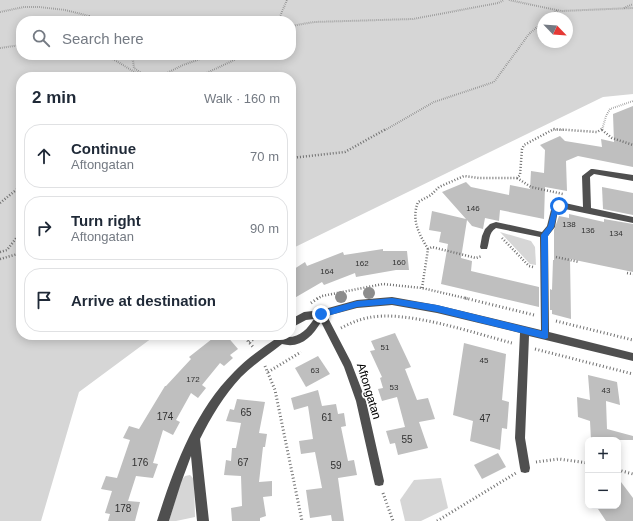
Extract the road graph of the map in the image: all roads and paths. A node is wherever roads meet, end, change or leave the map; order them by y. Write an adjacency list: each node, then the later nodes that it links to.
1 (287, 0): 11 (path)
2 (504, 0): 12 (path)
3 (509, 0): 7 (path)
4 (633, 4): 6 (path)
5 (633, 8): 6 (path)
6 (624, 9): 7 (path)
7 (558, 10): 9 (path)
8 (0, 12): 10 (path)
9 (555, 12)
10 (89, 16)
11 (280, 16)
12 (296, 25)
13 (537, 27): 27 (path)
14 (16, 46): 15 (path)
15 (0, 48)
16 (114, 60): 20 (path)
17 (133, 60): 21 (path)
18 (198, 60): 22 (path)
19 (235, 60): 23 (path)
20 (135, 72)
21 (140, 72)
22 (168, 72)
23 (209, 72)
24 (633, 101): 25 (path)
25 (602, 130): 26 (path); 28 (path)
26 (633, 145)
27 (296, 157)
28 (517, 178): 31 (path); 39 (path)
29 (633, 178): 31 (street)
30 (16, 190): 32 (path)
31 (587, 200): 33 (street)
32 (0, 203)
33 (587, 210): 34 (street); 36 (street)
34 (633, 220)
35 (491, 226): 36 (street); 38 (street); 45 (path)
36 (544, 235): 42 (street)
37 (16, 238): 40 (path)
38 (484, 247): 39 (path)
39 (428, 249): 48 (path)
40 (0, 252)
41 (16, 254): 43 (path)
42 (546, 255): 44 (path); 45 (street)
43 (0, 259)
44 (579, 262)
45 (546, 270): 53 (street)
46 (627, 272): 47 (path)
47 (633, 274)
48 (422, 288)
49 (321, 314): 50 (street); 51 (street); 52 (street, Aftongatan); 56 (street)
50 (296, 321)
51 (525, 330): 53 (street); 58 (street)
52 (331, 334): 58 (path); 69 (street, Aftongatan)
53 (545, 335): 61 (street)
54 (252, 340): 57 (path)
55 (279, 340): 60 (street)
56 (285, 340)
57 (249, 342): 60 (path)
58 (524, 346): 63 (path); 66 (street)
59 (306, 349): 62 (path)
60 (260, 355): 62 (path); 64 (street)
61 (633, 357)
62 (268, 372): 72 (path)
63 (633, 374)
64 (195, 439): 70 (street); 71 (street)
65 (585, 463): 66 (path)
66 (525, 468): 74 (path)
67 (621, 471): 68 (path)
68 (633, 474)
69 (379, 481): 73 (path)
70 (163, 521)
71 (203, 521)
72 (302, 521)
73 (393, 521)
74 (438, 521)

